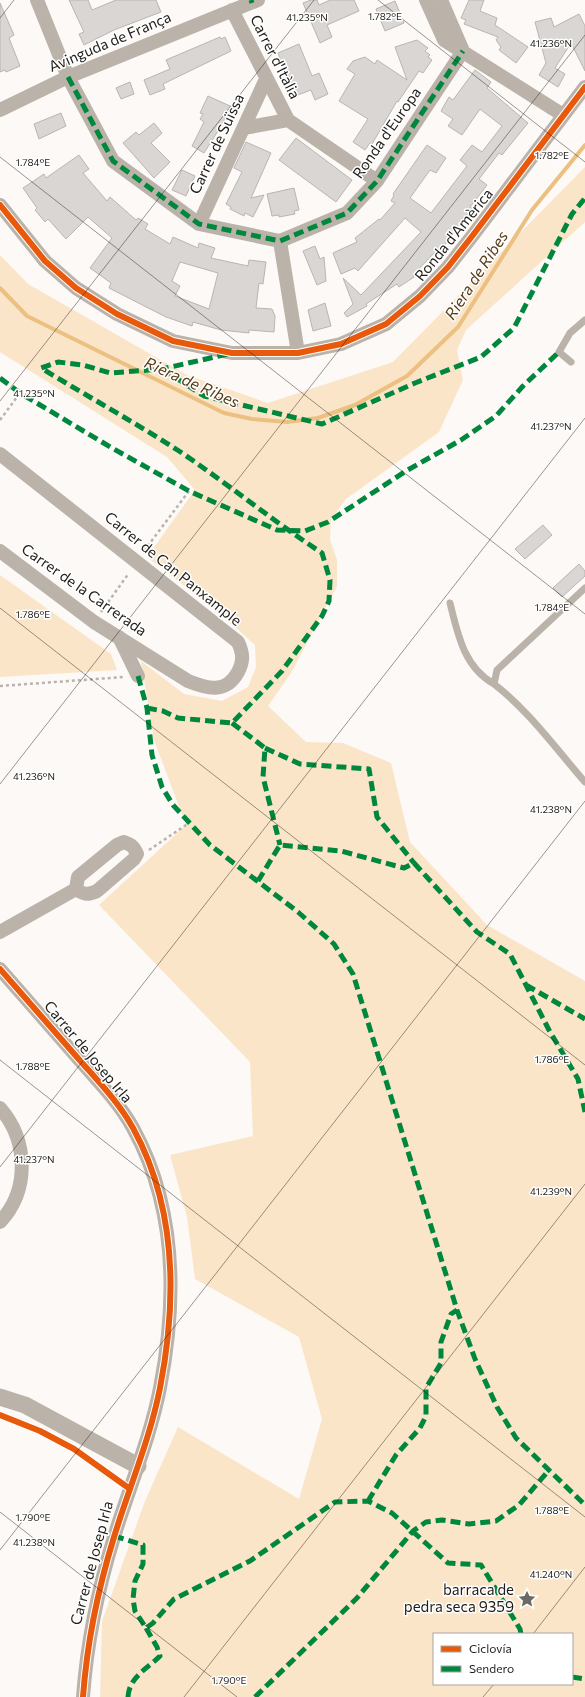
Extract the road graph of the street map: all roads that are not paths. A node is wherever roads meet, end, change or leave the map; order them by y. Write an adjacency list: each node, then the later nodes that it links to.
1 (37, 0): 7 (street)
2 (426, 0): 6 (street)
3 (441, 0): 6 (street)
4 (254, 1): 5 (street, Avinguda de França)
5 (232, 10): 7 (street, Avinguda de França); 8 (street, Carrer d'Itàlia)
6 (463, 51): 11 (street); 14 (street, Ronda d'Europa)
7 (68, 77): 10 (street, Avinguda de França); 16 (street)
8 (266, 79): 12 (street, Carrer d'Itàlia); 13 (street, Carrer de Suïssa)
9 (585, 88): 11 (street, Ronda d'Amèrica)
10 (0, 110)
11 (563, 115): 19 (street, Ronda d'Amèrica)
12 (288, 120): 13 (street); 14 (street)
13 (244, 128): 16 (street, Carrer de Suïssa)
14 (377, 181): 17 (street, Ronda d'Europa)
15 (0, 205): 19 (street, Ronda d'Amèrica)
16 (199, 224): 17 (street)
17 (280, 241): 19 (street)
18 (585, 320): 20 (lane)
19 (298, 353)
20 (571, 362)
21 (0, 454): 26 (street, Carrer de Can Panxample)
22 (0, 551): 25 (street, Carrer de la Carrerada)
23 (585, 588): 28 (lane)
24 (450, 604): 28 (lane)
25 (119, 637): 26 (street, Carrer de la Carrerada); 27 (street)
26 (149, 656)
27 (138, 676)
28 (494, 684): 29 (lane)
29 (585, 782)
30 (76, 889): 30 (street); 31 (street)
31 (0, 932)
32 (0, 969): 36 (street, Carrer de Josep Irla)
33 (0, 1108): 34 (street)
34 (0, 1222)
35 (0, 1397): 36 (street)
36 (138, 1466): 37 (street, Carrer de Josep Irla)
37 (83, 1697)

